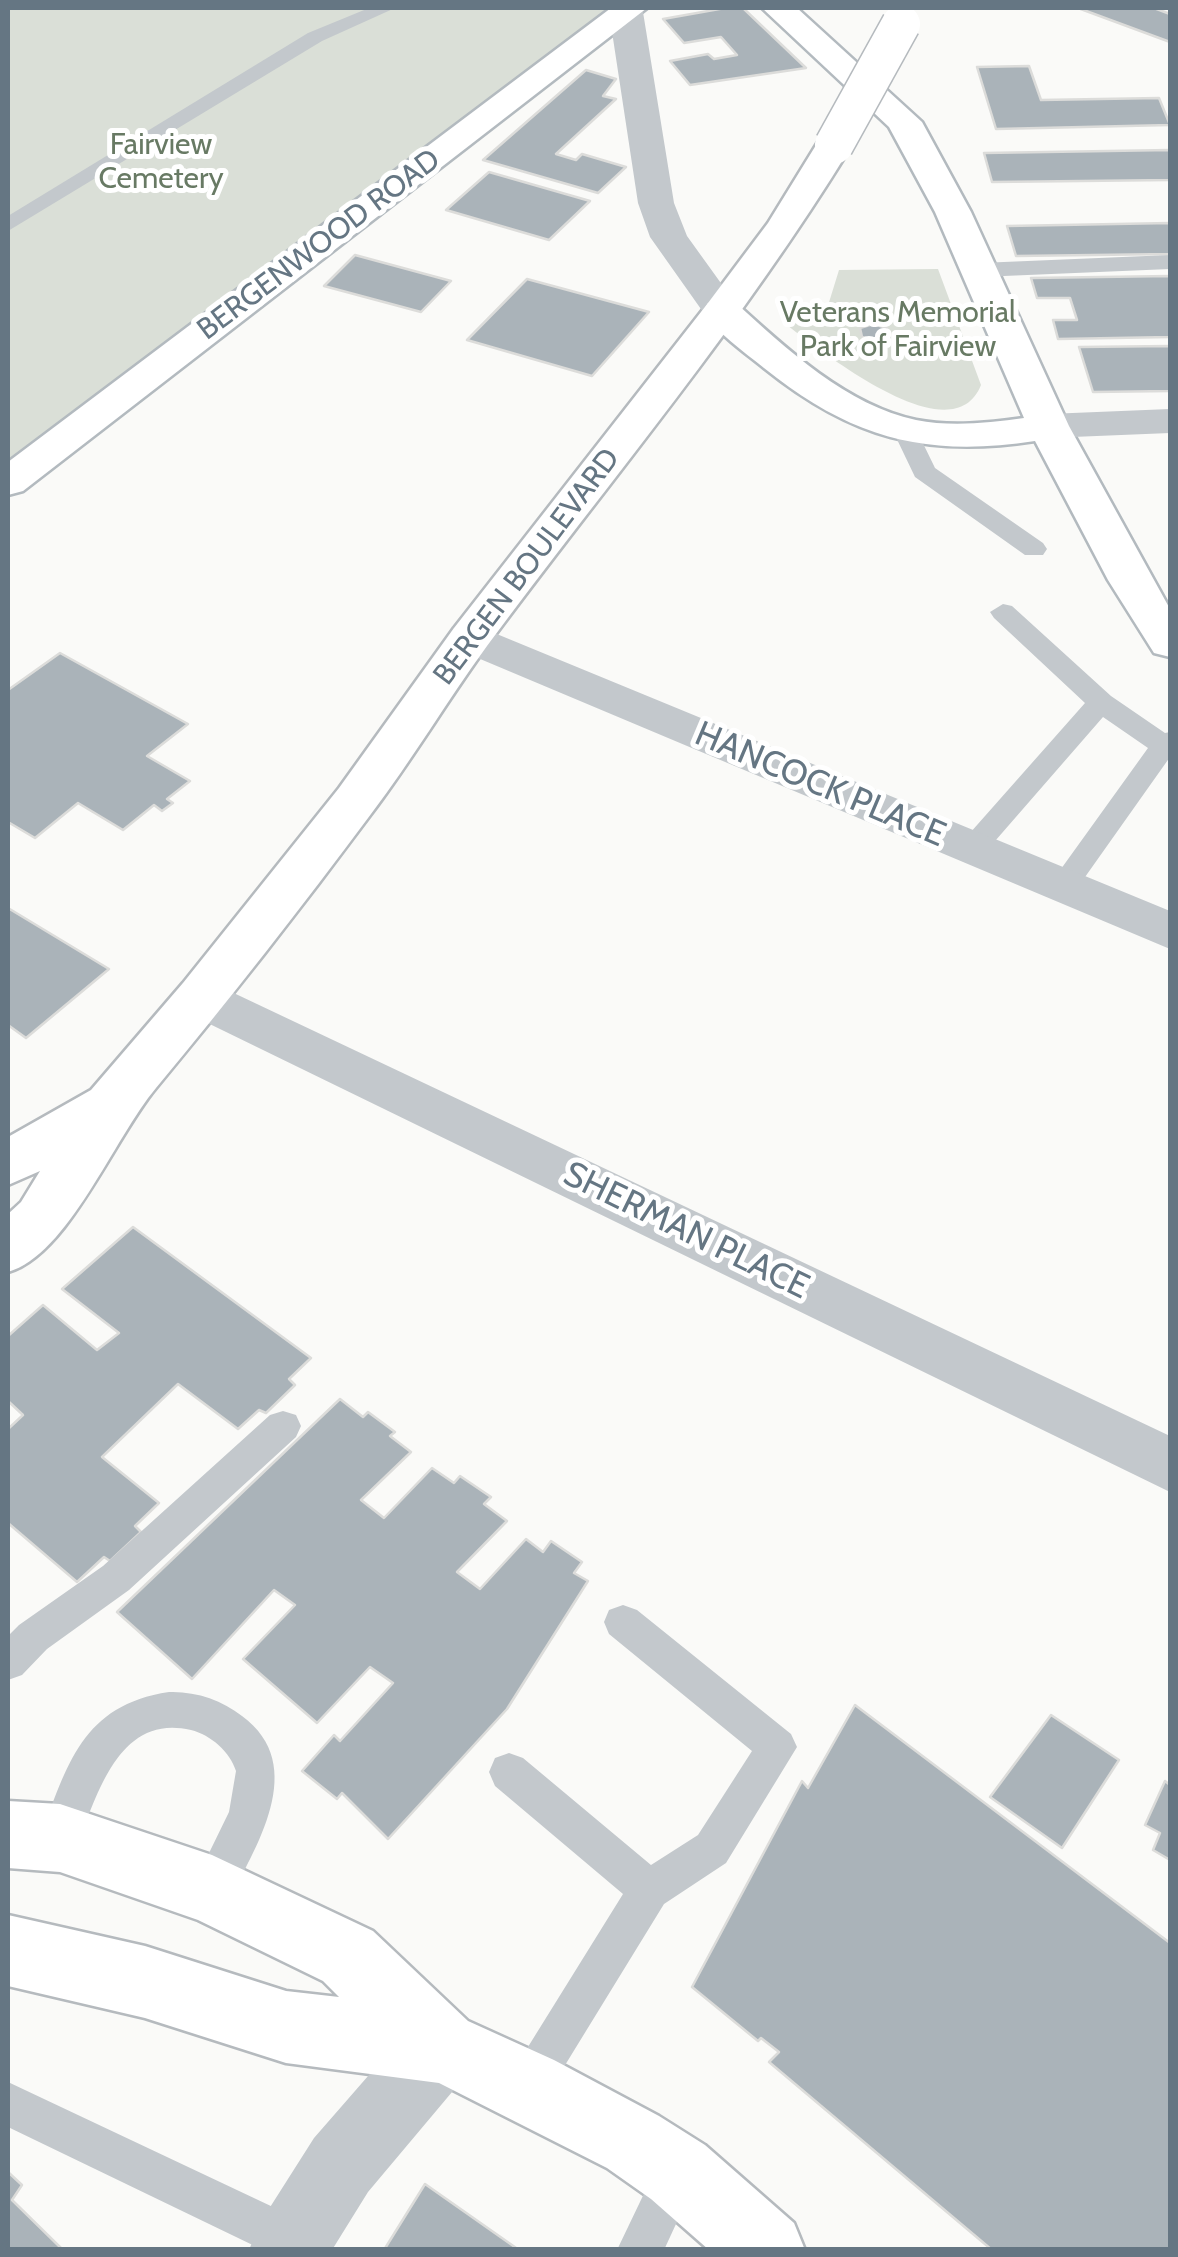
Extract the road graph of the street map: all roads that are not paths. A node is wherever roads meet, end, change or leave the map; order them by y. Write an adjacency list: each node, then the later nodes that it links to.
1 (385, 8): 5 (lane)
2 (778, 8): 7 (main road)
3 (628, 10): 8 (street); 12 (main road, BERGENWOOD ROAD)
4 (906, 16): 8 (main road, BERGEN BOULEVARD, bridge)
5 (8, 225)
6 (1170, 262): 7 (lane)
7 (980, 270): 10 (main road)
8 (722, 311): 11 (main road); 15 (main road, BERGEN BOULEVARD)
9 (1170, 421): 10 (street)
10 (1048, 426): 11 (main road); 16 (main road)
11 (906, 431): 13 (lane)
12 (8, 482)
13 (1034, 549)
14 (1003, 612): 17 (lane)
15 (470, 638): 19 (street, HANCOCK PLACE); 22 (main road, BERGEN BOULEVARD)
16 (1170, 643)
17 (1101, 702): 18 (lane); 19 (lane)
18 (1168, 744): 20 (lane)
19 (972, 849): 20 (street, HANCOCK PLACE)
20 (1063, 887): 21 (street, HANCOCK PLACE)
21 (1170, 931)
22 (202, 997): 23 (main road, BERGEN BOULEVARD); 27 (street, SHERMAN PLACE)
23 (112, 1103): 24 (main road, BERGEN BOULEVARD); 25 (main road, BERGEN BOULEVARD)
24 (13, 1153)
25 (8, 1250)
26 (283, 1426): 29 (lane)
27 (1170, 1465)
28 (623, 1622): 33 (lane)
29 (8, 1662)
30 (509, 1772): 33 (lane)
31 (25, 1825): 32 (main road); 32 (lane)
32 (212, 1890): 35 (main road)
33 (649, 1890): 36 (lane)
34 (8, 1951): 35 (main road)
35 (442, 2047): 36 (main road); 39 (street)
36 (528, 2086): 38 (main road)
37 (8, 2104): 39 (lane)
38 (678, 2172): 40 (lane); 41 (main road)
39 (290, 2245)
40 (640, 2250)
41 (767, 2250)

